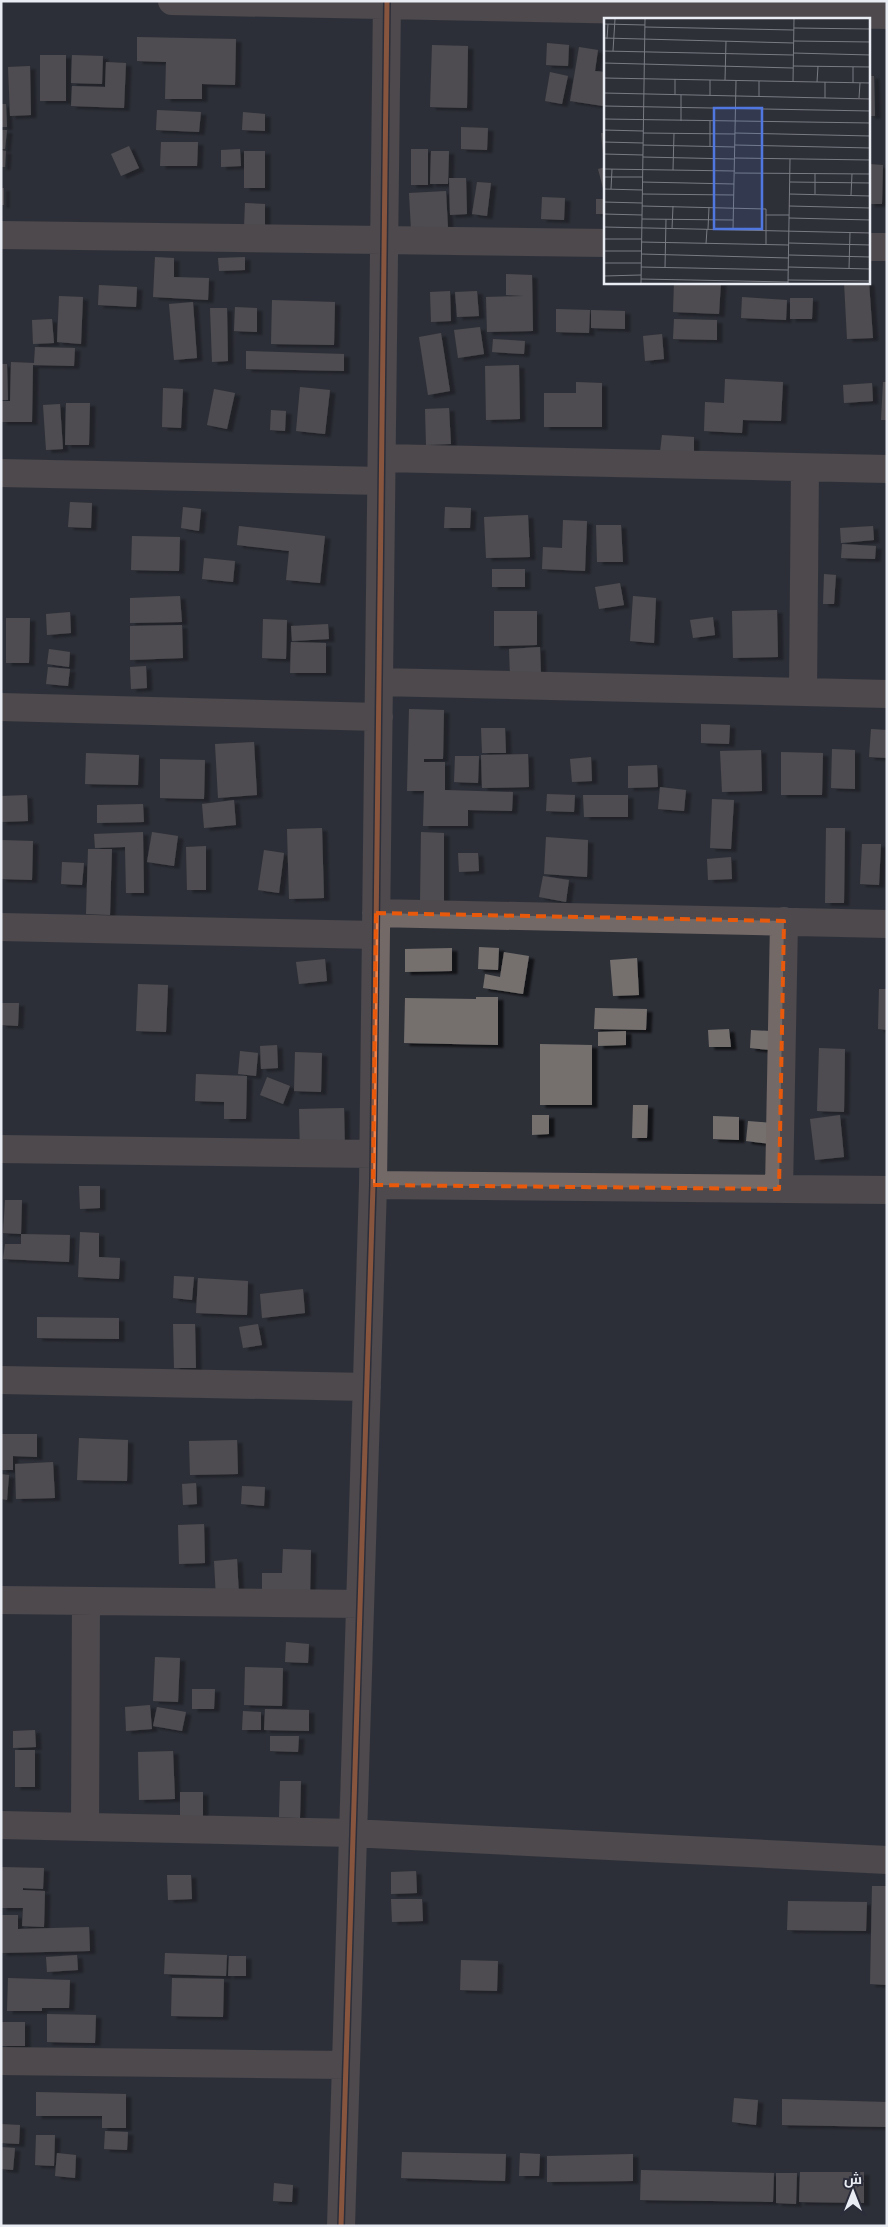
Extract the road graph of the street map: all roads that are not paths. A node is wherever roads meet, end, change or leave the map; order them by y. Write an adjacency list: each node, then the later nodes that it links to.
1 (172, 1): 2 (street)
2 (387, 4): 4 (street); 6 (street)
3 (887, 15): 4 (street)
4 (803, 16)
5 (1, 235): 6 (street)
6 (384, 241): 7 (street); 11 (street)
7 (604, 244)
8 (870, 247): 9 (street)
9 (887, 247)
10 (805, 468): 11 (street); 12 (street); 15 (street)
11 (382, 469): 13 (street); 14 (street)
12 (887, 470)
13 (1, 474)
14 (379, 682): 15 (street); 18 (street)
15 (803, 690): 16 (street)
16 (887, 694)
17 (1, 707): 18 (street)
18 (379, 717): 20 (street)
19 (784, 920): 20 (street); 21 (street); 26 (street)
20 (376, 924): 22 (street); 24 (street)
21 (887, 924)
22 (1, 927)
23 (1, 1149): 24 (street)
24 (373, 1154): 25 (street)
25 (373, 1185): 26 (street); 29 (street)
26 (779, 1189): 27 (street)
27 (887, 1190)
28 (1, 1380): 29 (street)
29 (367, 1387): 32 (street)
30 (1, 1600): 31 (street)
31 (86, 1601): 32 (street); 34 (street)
32 (360, 1604): 35 (street)
33 (1, 1825): 34 (street)
34 (85, 1827): 35 (street)
35 (352, 1833): 36 (street); 38 (street)
36 (887, 1860)
37 (1, 2061): 38 (street)
38 (346, 2065): 39 (street)
39 (341, 2226)

